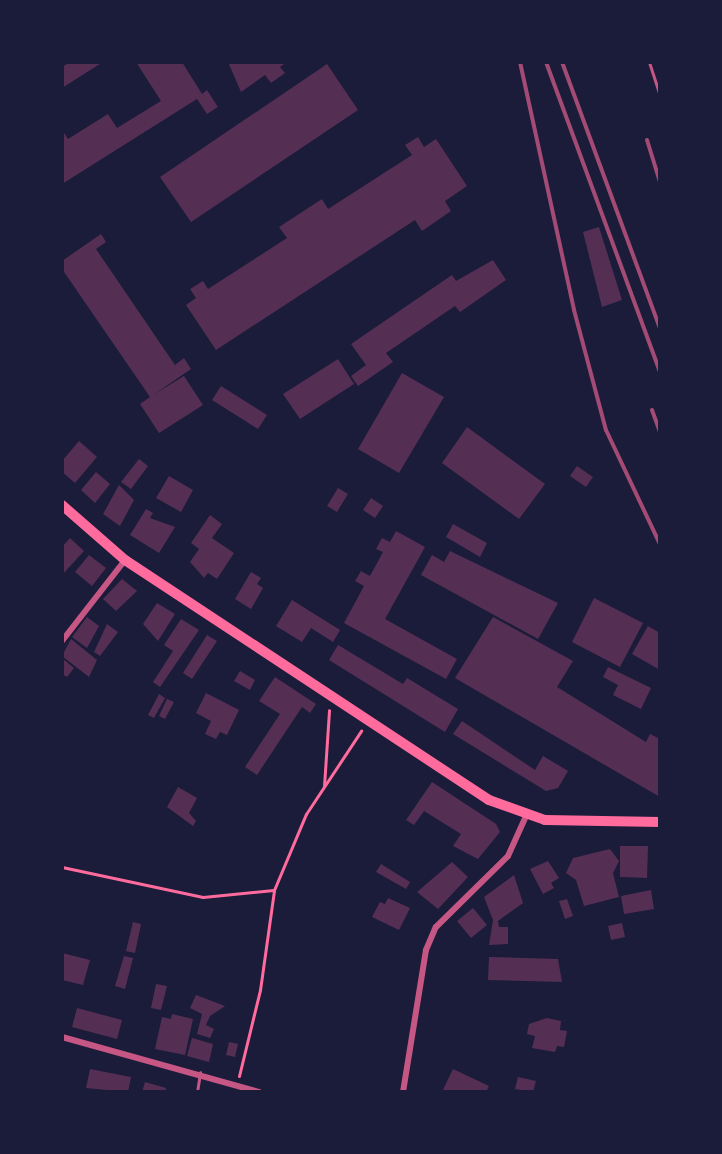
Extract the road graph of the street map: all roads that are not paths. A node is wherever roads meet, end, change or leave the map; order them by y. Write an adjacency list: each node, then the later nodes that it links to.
1 (649, 62): 2 (lane)
2 (660, 95)
3 (62, 505): 4 (main road)
4 (125, 560): 5 (street); 6 (main road)
5 (62, 641)
6 (527, 814): 7 (main road); 12 (street)
7 (660, 822)
8 (62, 1037): 9 (street)
9 (200, 1072): 10 (lane); 11 (street)
10 (197, 1092)
11 (259, 1092)
12 (403, 1092)

